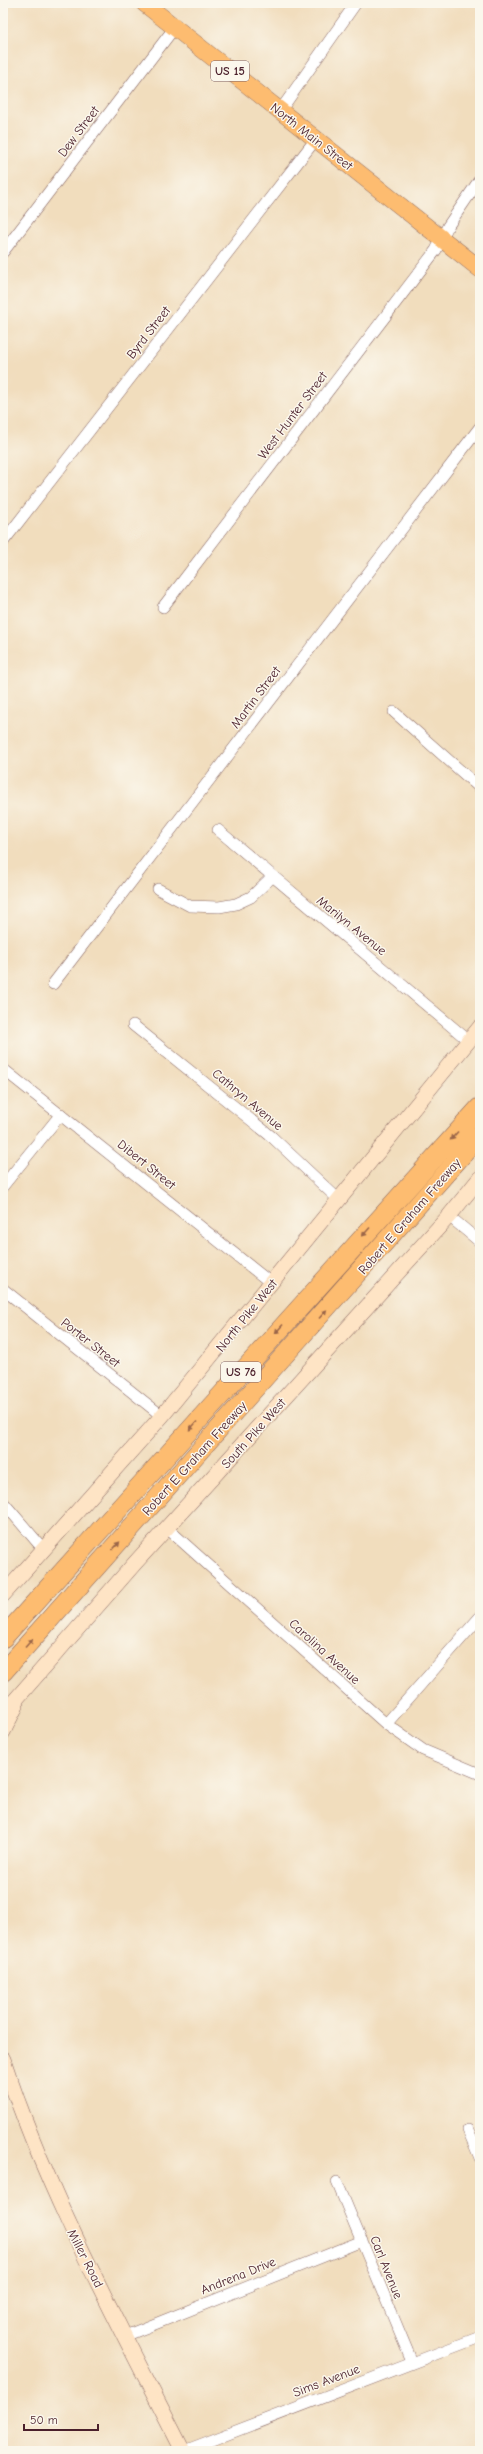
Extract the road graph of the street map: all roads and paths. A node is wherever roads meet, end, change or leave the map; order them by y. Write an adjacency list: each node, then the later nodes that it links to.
1 (144, 3): 3 (main road, North Main Street / US 15)
2 (356, 3): 4 (street)
3 (174, 27): 4 (main road, North Main Street / US 15); 8 (street, Dew Street)
4 (280, 111): 5 (main road, North Main Street / US 15)
5 (316, 139): 7 (main road, North Main Street / US 15); 11 (street, Byrd Street)
6 (480, 179): 7 (street, West Hunter Street)
7 (442, 239): 9 (main road, North Main Street / US 15); 12 (street, West Hunter Street)
8 (3, 252)
9 (480, 269)
10 (480, 427): 18 (street, Martin Street)
11 (3, 542)
12 (163, 607)
13 (394, 712): 14 (street)
14 (480, 788)
15 (218, 830): 16 (street, Marilyn Avenue)
16 (272, 877): 17 (street); 21 (street, Marilyn Avenue)
17 (158, 889)
18 (53, 984)
19 (133, 1025): 28 (street, Cathryn Avenue)
20 (480, 1027): 21 (main road, North Pike West)
21 (469, 1041): 28 (main road, North Pike West)
22 (3, 1069): 24 (street, Dibert Street)
23 (480, 1107): 39 (highway, Robert E Graham Freeway / US 76, one-way to 39)
24 (61, 1114): 27 (street); 31 (street, Dibert Street)
25 (480, 1135): 40 (highway, Robert E Graham Freeway / US 76, one-way to 25)
26 (480, 1178): 29 (main road, South Pike West)
27 (3, 1186)
28 (339, 1200): 31 (main road, North Pike West)
29 (449, 1216): 30 (street); 35 (main road, South Pike West)
30 (480, 1242)
31 (271, 1283): 33 (main road, North Pike West)
32 (3, 1289): 33 (street, Porter Street)
33 (162, 1416): 36 (main road, North Pike West)
34 (3, 1502): 36 (street)
35 (167, 1528): 41 (main road, South Pike West); 43 (street, Carolina Avenue)
36 (44, 1550): 37 (main road, North Pike West)
37 (3, 1595)
38 (480, 1617): 43 (street)
39 (3, 1638)
40 (3, 1672)
41 (27, 1687): 42 (main road); 44 (main road)
42 (3, 1714)
43 (386, 1724): 45 (street, Carolina Avenue)
44 (3, 1732)
45 (480, 1774)
46 (3, 2059): 51 (main road, Miller Road)
47 (468, 2130): 48 (street)
48 (480, 2158)
49 (337, 2182): 50 (street, Carl Avenue)
50 (362, 2241): 51 (street, Andrena Drive); 53 (street, Carl Avenue)
51 (125, 2336): 54 (main road, Miller Road)
52 (480, 2337): 53 (street, Sims Avenue)
53 (412, 2362): 54 (street, Sims Avenue)
54 (184, 2451)

